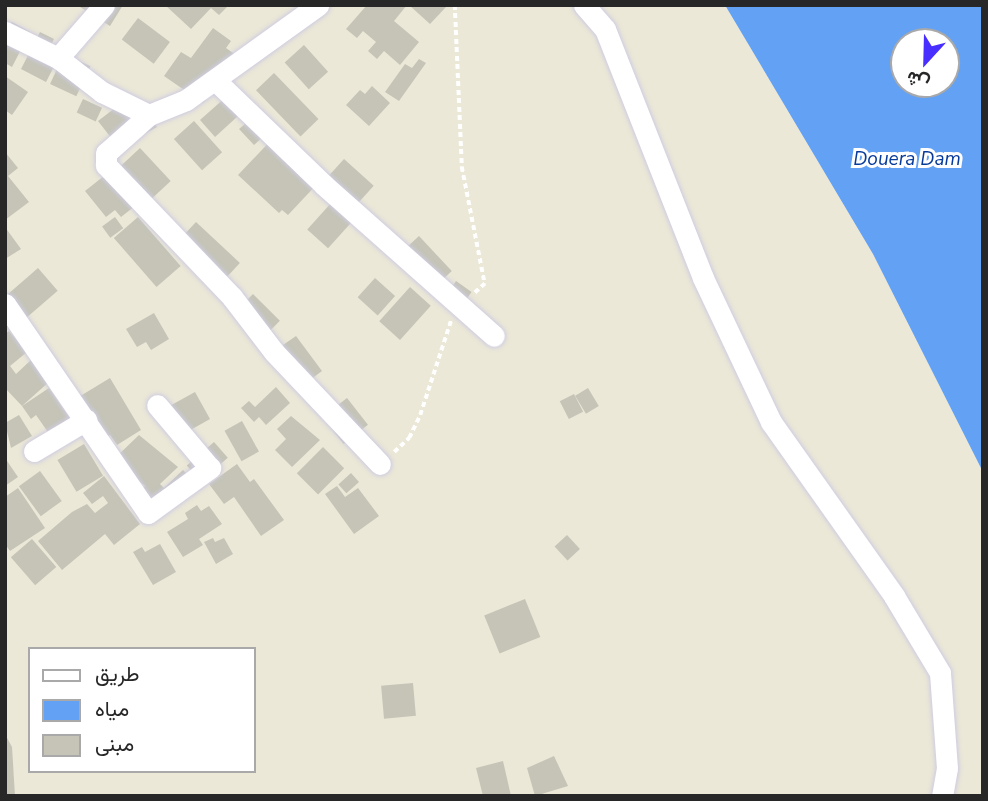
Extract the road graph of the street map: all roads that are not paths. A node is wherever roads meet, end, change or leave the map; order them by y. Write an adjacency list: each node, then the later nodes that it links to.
1 (104, 5): 5 (street)
2 (318, 5): 6 (street)
3 (584, 5): 14 (street)
4 (5, 32): 5 (street)
5 (58, 58): 7 (street)
6 (215, 80): 7 (street); 9 (street)
7 (149, 115): 13 (street)
8 (5, 304): 11 (street)
9 (494, 336)
10 (157, 405): 11 (street)
11 (86, 420): 12 (street)
12 (34, 451)
13 (380, 464)
14 (942, 796)

